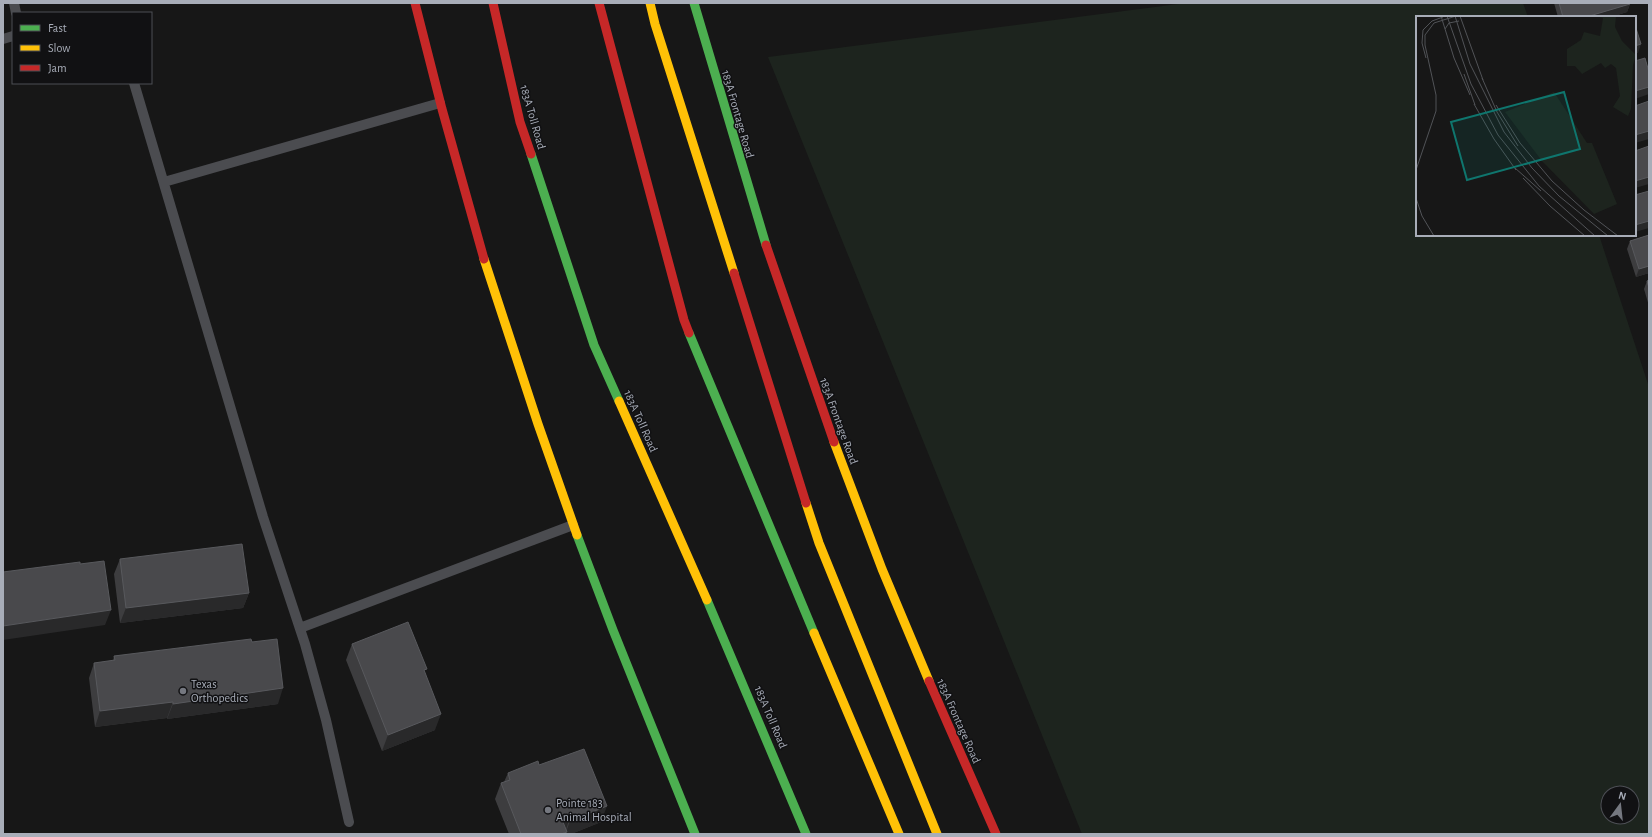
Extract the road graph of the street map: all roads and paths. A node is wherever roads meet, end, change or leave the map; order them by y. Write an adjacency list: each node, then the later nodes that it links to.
1 (415, 3): 7 (main road)
2 (493, 3): 13 (main road, 183A Toll Road)
3 (599, 3): 14 (main road)
4 (650, 3): 15 (main road)
5 (694, 3): 16 (main road, 183A Frontage Road)
6 (134, 84): 8 (lane)
7 (440, 103): 8 (lane); 9 (main road)
8 (164, 182): 10 (lane)
9 (573, 524): 10 (lane); 12 (main road)
10 (300, 628): 11 (lane)
11 (349, 822)
12 (695, 834)
13 (806, 834)
14 (899, 834)
15 (937, 834)
16 (996, 834)

